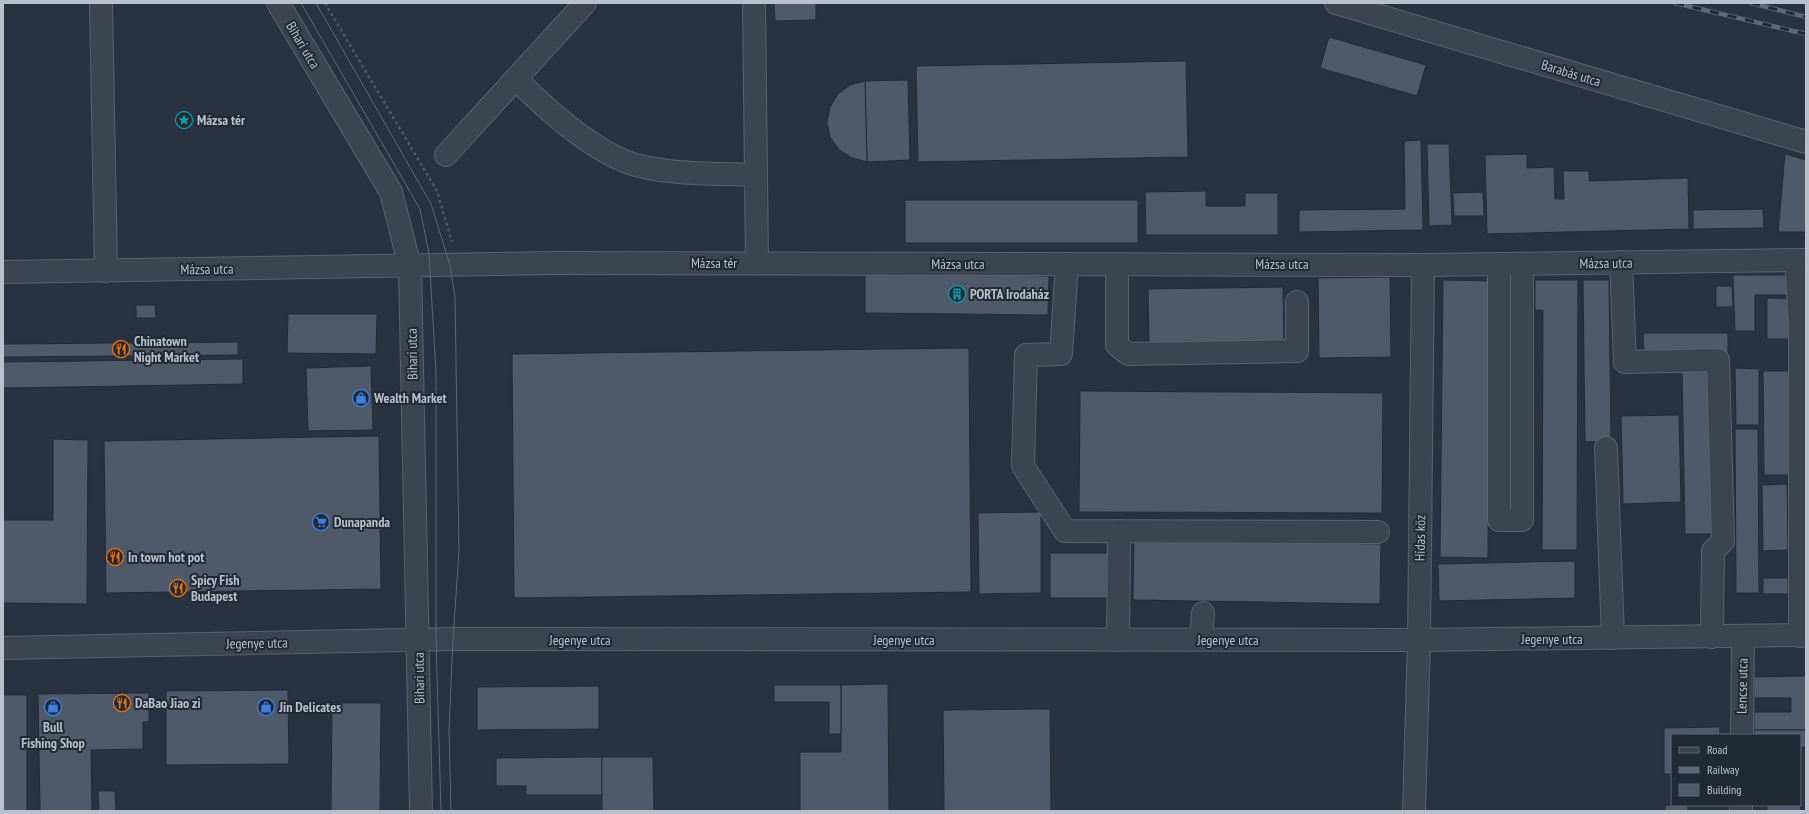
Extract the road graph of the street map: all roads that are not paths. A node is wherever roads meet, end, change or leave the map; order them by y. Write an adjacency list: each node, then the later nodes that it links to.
1 (101, 3): 19 (street)
2 (278, 3): 18 (street, Bihari utca)
3 (585, 3): 6 (street)
4 (754, 3): 9 (street, Mázsa tér)
5 (1336, 3): 7 (street, Barabás utca)
6 (516, 79): 8 (street); 9 (street)
7 (1806, 142)
8 (446, 155)
9 (756, 175): 12 (street, Mázsa tér)
10 (1801, 260): 11 (street, Mázsa utca); 26 (street)
11 (1621, 262): 16 (street, Mázsa utca); 29 (street)
12 (757, 263): 13 (street, Mázsa utca); 18 (street, Mázsa tér)
13 (1067, 264): 14 (street, Mázsa utca); 23 (street)
14 (1117, 264): 17 (street, Mázsa utca); 21 (street)
15 (1499, 264): 16 (street, Mázsa utca); 16 (street); 17 (street, Mázsa utca)
16 (1522, 264)
17 (1423, 265): 33 (street, Hidas köz)
18 (410, 266): 19 (street, Mázsa utca); 30 (street, Bihari utca)
19 (106, 271): 20 (street, Mázsa utca)
20 (3, 272)
21 (1297, 302)
22 (1606, 448): 28 (street)
23 (1119, 531): 24 (street); 31 (street)
24 (1378, 532)
25 (1203, 612): 32 (street)
26 (1803, 636): 27 (street, Jegenye utca)
27 (1743, 637): 29 (street, Jegenye utca); 35 (street, Lencse utca)
28 (1613, 638): 29 (street, Jegenye utca); 33 (street, Jegenye utca)
29 (1712, 638)
30 (418, 640): 31 (street, Jegenye utca); 34 (street, Jegenye utca); 36 (street, Bihari utca)
31 (1118, 640): 32 (street, Jegenye utca)
32 (1201, 640): 33 (street, Jegenye utca)
33 (1419, 640): 37 (street, Hidas köz)
34 (3, 648)
35 (1742, 734)
36 (421, 811)
37 (1414, 811)

